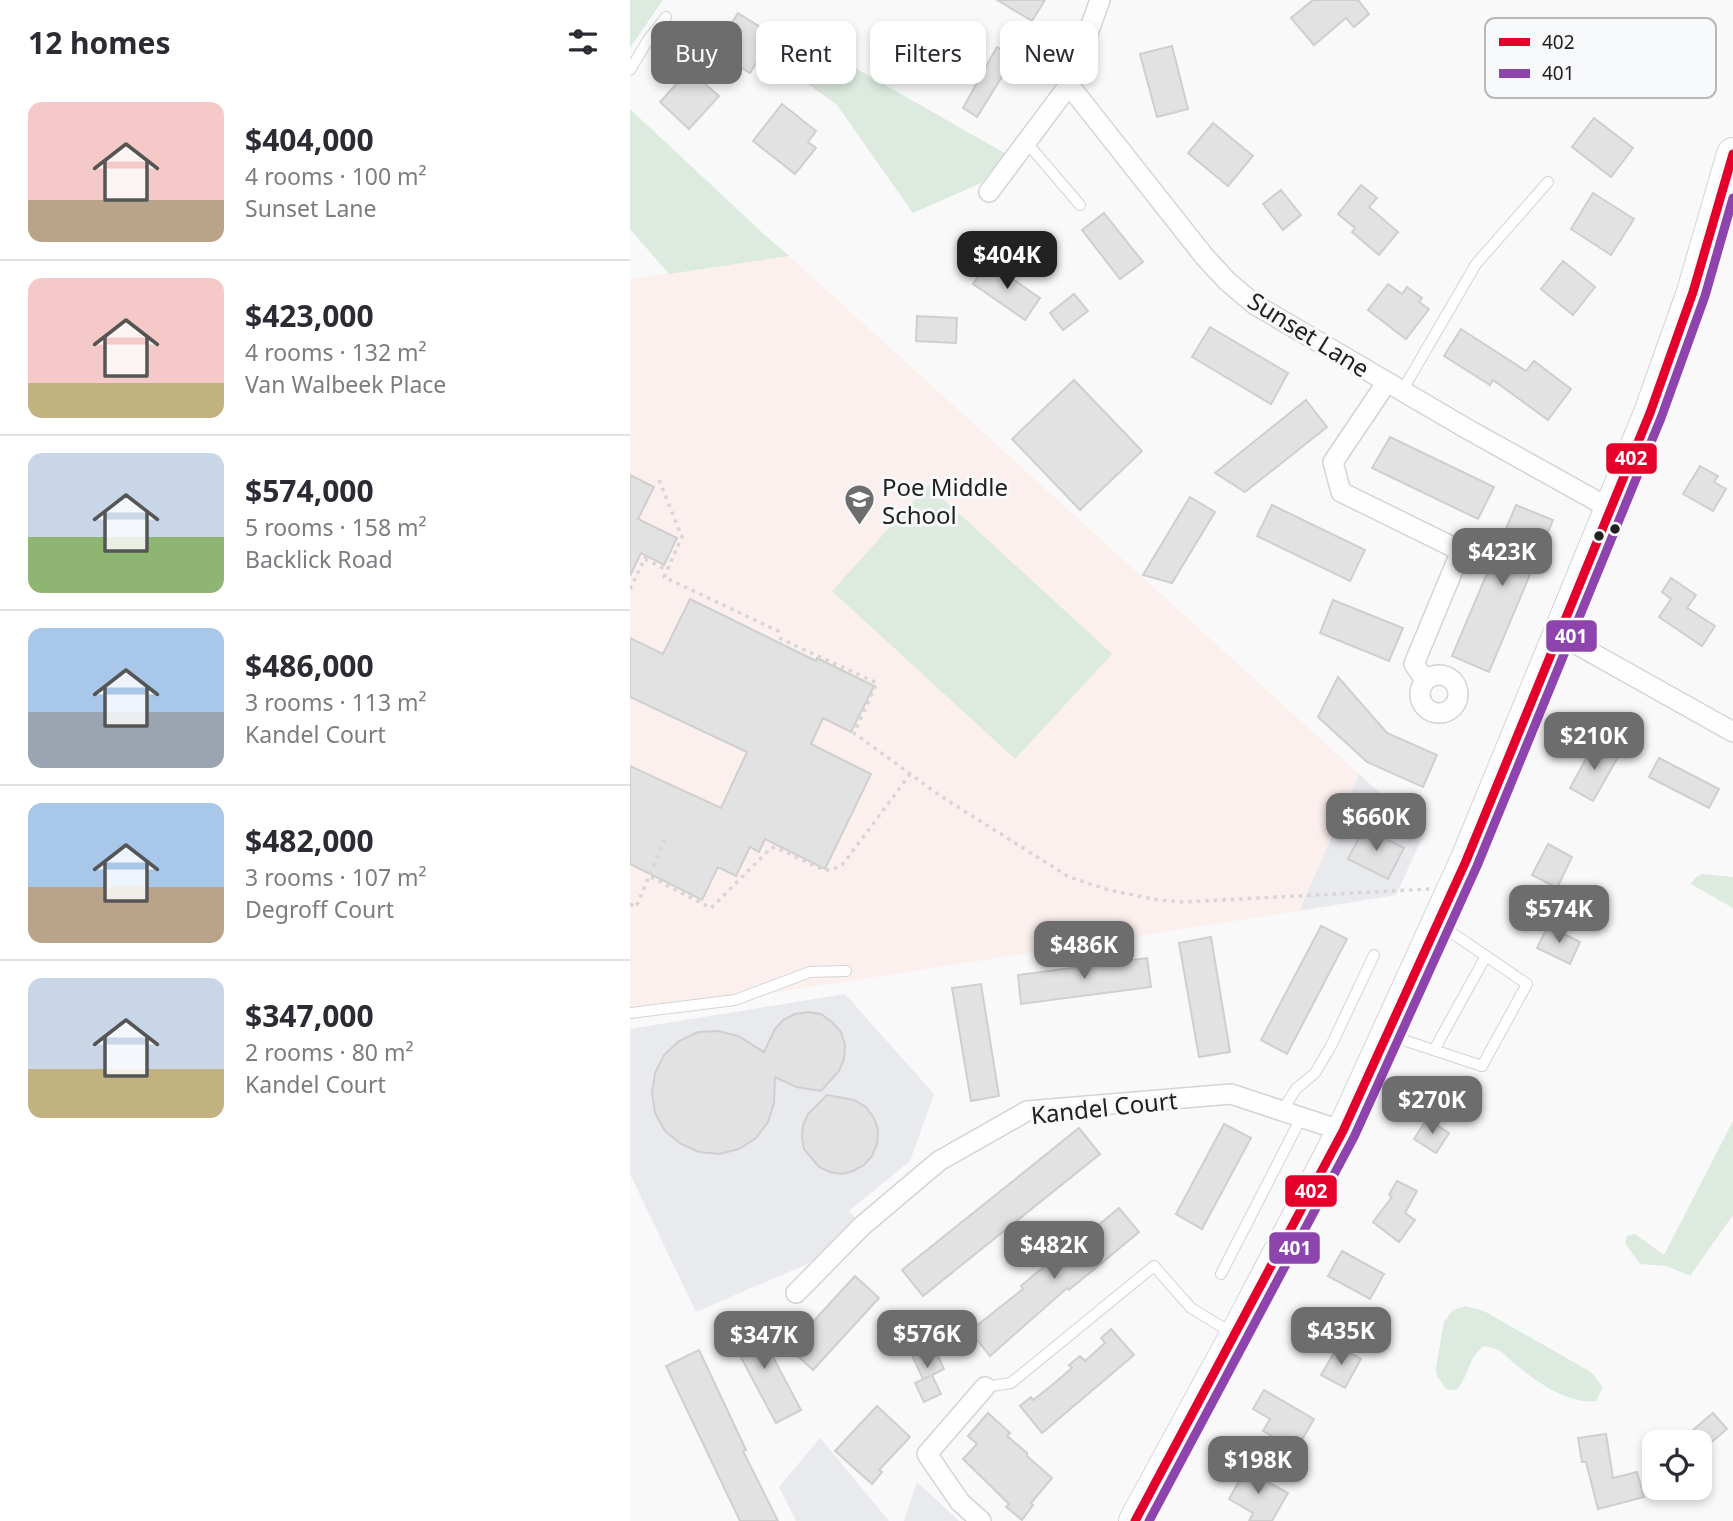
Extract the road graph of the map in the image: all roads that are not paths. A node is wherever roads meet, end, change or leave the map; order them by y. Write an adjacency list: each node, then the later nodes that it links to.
1 (1100, 0): 4 (street)
2 (666, 18): 3 (lane)
3 (630, 70)
4 (1069, 85): 5 (street); 10 (street, Sunset Lane)
5 (1027, 143): 8 (street); 9 (lane)
6 (1733, 154): 11 (main road)
7 (1549, 182): 10 (lane)
8 (989, 192)
9 (1080, 205)
10 (1394, 386): 11 (street, Sunset Lane); 13 (street)
11 (1611, 509): 12 (main road)
12 (1560, 635): 14 (street); 15 (main road)
13 (1425, 680)
14 (1733, 732)
15 (1438, 923): 17 (lane); 20 (main road)
16 (1374, 955): 22 (lane)
17 (1486, 956): 21 (lane); 21 (lane)
18 (846, 971): 19 (lane)
19 (630, 1013)
20 (1387, 1035): 21 (lane); 23 (main road)
21 (1434, 1051)
22 (1292, 1114): 23 (street, Kandel Court); 24 (lane); 25 (street, Kandel Court)
23 (1343, 1131): 26 (main road)
24 (1221, 1274)
25 (796, 1293)
26 (1236, 1335): 27 (lane); 28 (main road)
27 (985, 1388): 29 (street)
28 (1145, 1517)
29 (981, 1521)

